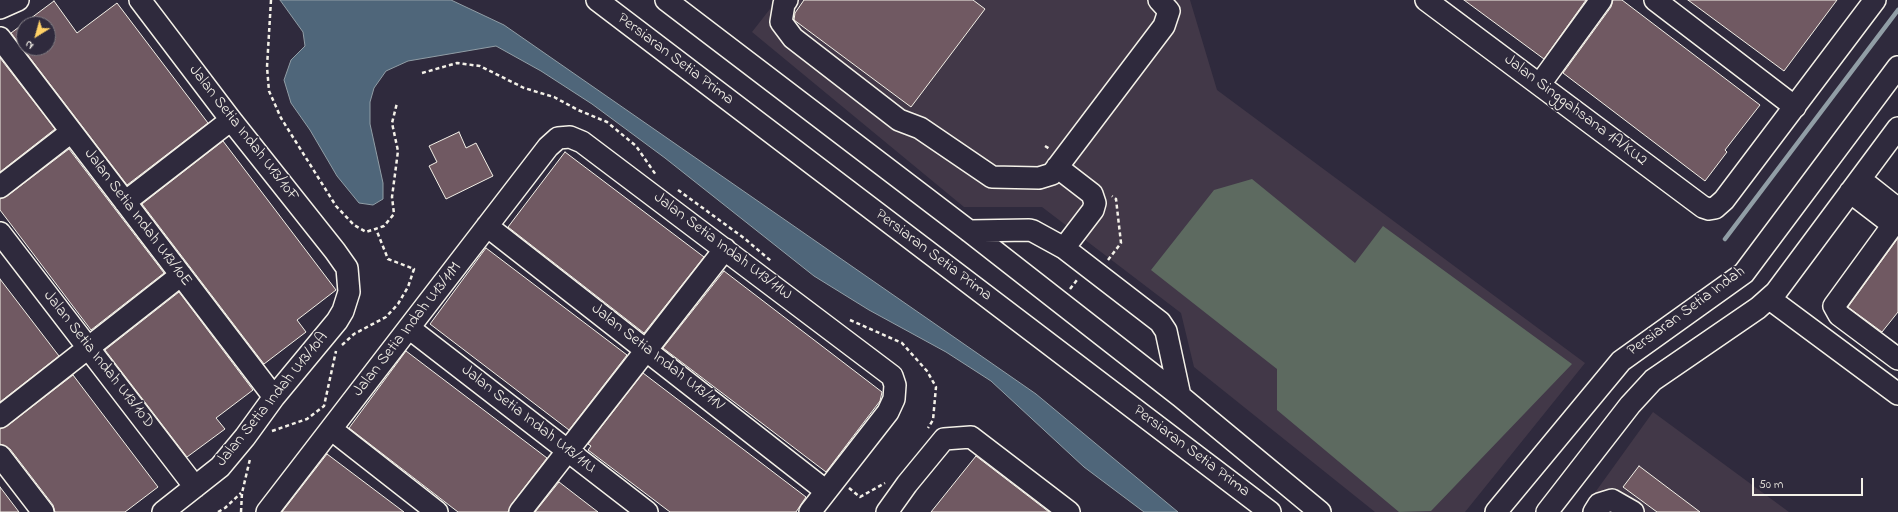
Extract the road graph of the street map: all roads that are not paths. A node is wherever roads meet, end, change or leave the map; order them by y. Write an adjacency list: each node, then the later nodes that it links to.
1 (18, 0): 11 (street)
2 (140, 0): 17 (street, Jalan Setia Indah U13/10F)
3 (596, 0): 56 (street, Persiaran Setia Prima)
4 (666, 0): 12 (street, Persiaran Setia Prima)
5 (787, 0): 21 (street)
6 (1159, 0): 21 (street)
7 (1426, 0): 15 (street, Jalan Singgahsana 1A/KU2)
8 (1601, 0): 15 (street)
9 (1655, 0): 16 (street)
10 (1875, 0): 16 (street)
11 (0, 8)
12 (686, 9): 27 (street, Persiaran Setia Prima)
13 (0, 38): 19 (street, Jalan Setia Indah U13/10E)
14 (1898, 67): 58 (street, Persiaran Setia Indah)
15 (1540, 84): 16 (street, Jalan Singgahsana 1A/KU2)
16 (1795, 106)
17 (230, 120): 24 (street); 31 (street, Jalan Setia Indah U13/10F)
18 (1898, 128): 22 (street)
19 (71, 132): 23 (street); 24 (street, Jalan Setia Indah U13/10E)
20 (548, 147): 26 (street, Jalan Setia Indah U13/11M); 30 (street, Jalan Setia Indah U13/11W)
21 (1057, 167): 29 (street)
22 (1855, 186): 25 (street); 33 (street)
23 (0, 187)
24 (125, 202): 32 (street, Jalan Setia Indah U13/10E)
25 (1896, 217): 37 (street)
26 (487, 226): 34 (street, Jalan Setia Indah U13/11M); 36 (street, Jalan Setia Indah U13/11V)
27 (969, 231): 29 (street); 39 (street, Persiaran Setia Prima)
28 (0, 233): 35 (street, Jalan Setia Indah U13/10D)
29 (1064, 248): 39 (street)
30 (725, 249): 36 (street); 46 (street, Jalan Setia Indah U13/11W)
31 (347, 268): 40 (street, Jalan Setia Indah U13/10A)
32 (181, 275): 35 (street); 40 (street, Jalan Setia Indah U13/10E)
33 (1770, 299): 38 (street); 59 (street)
34 (409, 328): 42 (street, Jalan Setia Indah U13/11M); 43 (street, Jalan Setia Indah U13/11U)
35 (89, 348): 41 (street); 45 (street, Jalan Setia Indah U13/10D)
36 (645, 349): 43 (street); 46 (street, Jalan Setia Indah U13/11V)
37 (1897, 356)
38 (1898, 394)
39 (1180, 396): 57 (street, Persiaran Setia Prima)
40 (274, 397): 45 (street, Jalan Setia Indah U13/10A)
41 (0, 417)
42 (332, 429): 49 (street, Jalan Setia Indah U13/11M); 50 (street)
43 (567, 450): 51 (street); 52 (street, Jalan Setia Indah U13/11U)
44 (0, 456): 47 (street)
45 (195, 487): 48 (street, Jalan Setia Indah U13/10A)
46 (826, 491): 53 (street)
47 (43, 512)
48 (163, 512)
49 (267, 512)
50 (437, 512)
51 (520, 512)
52 (647, 512)
53 (810, 512)
54 (887, 512): 55 (street)
55 (1069, 512)
56 (1270, 512)
57 (1320, 512)
58 (1496, 512)
59 (1547, 512)
60 (1594, 512): 61 (street)
61 (1633, 512)

